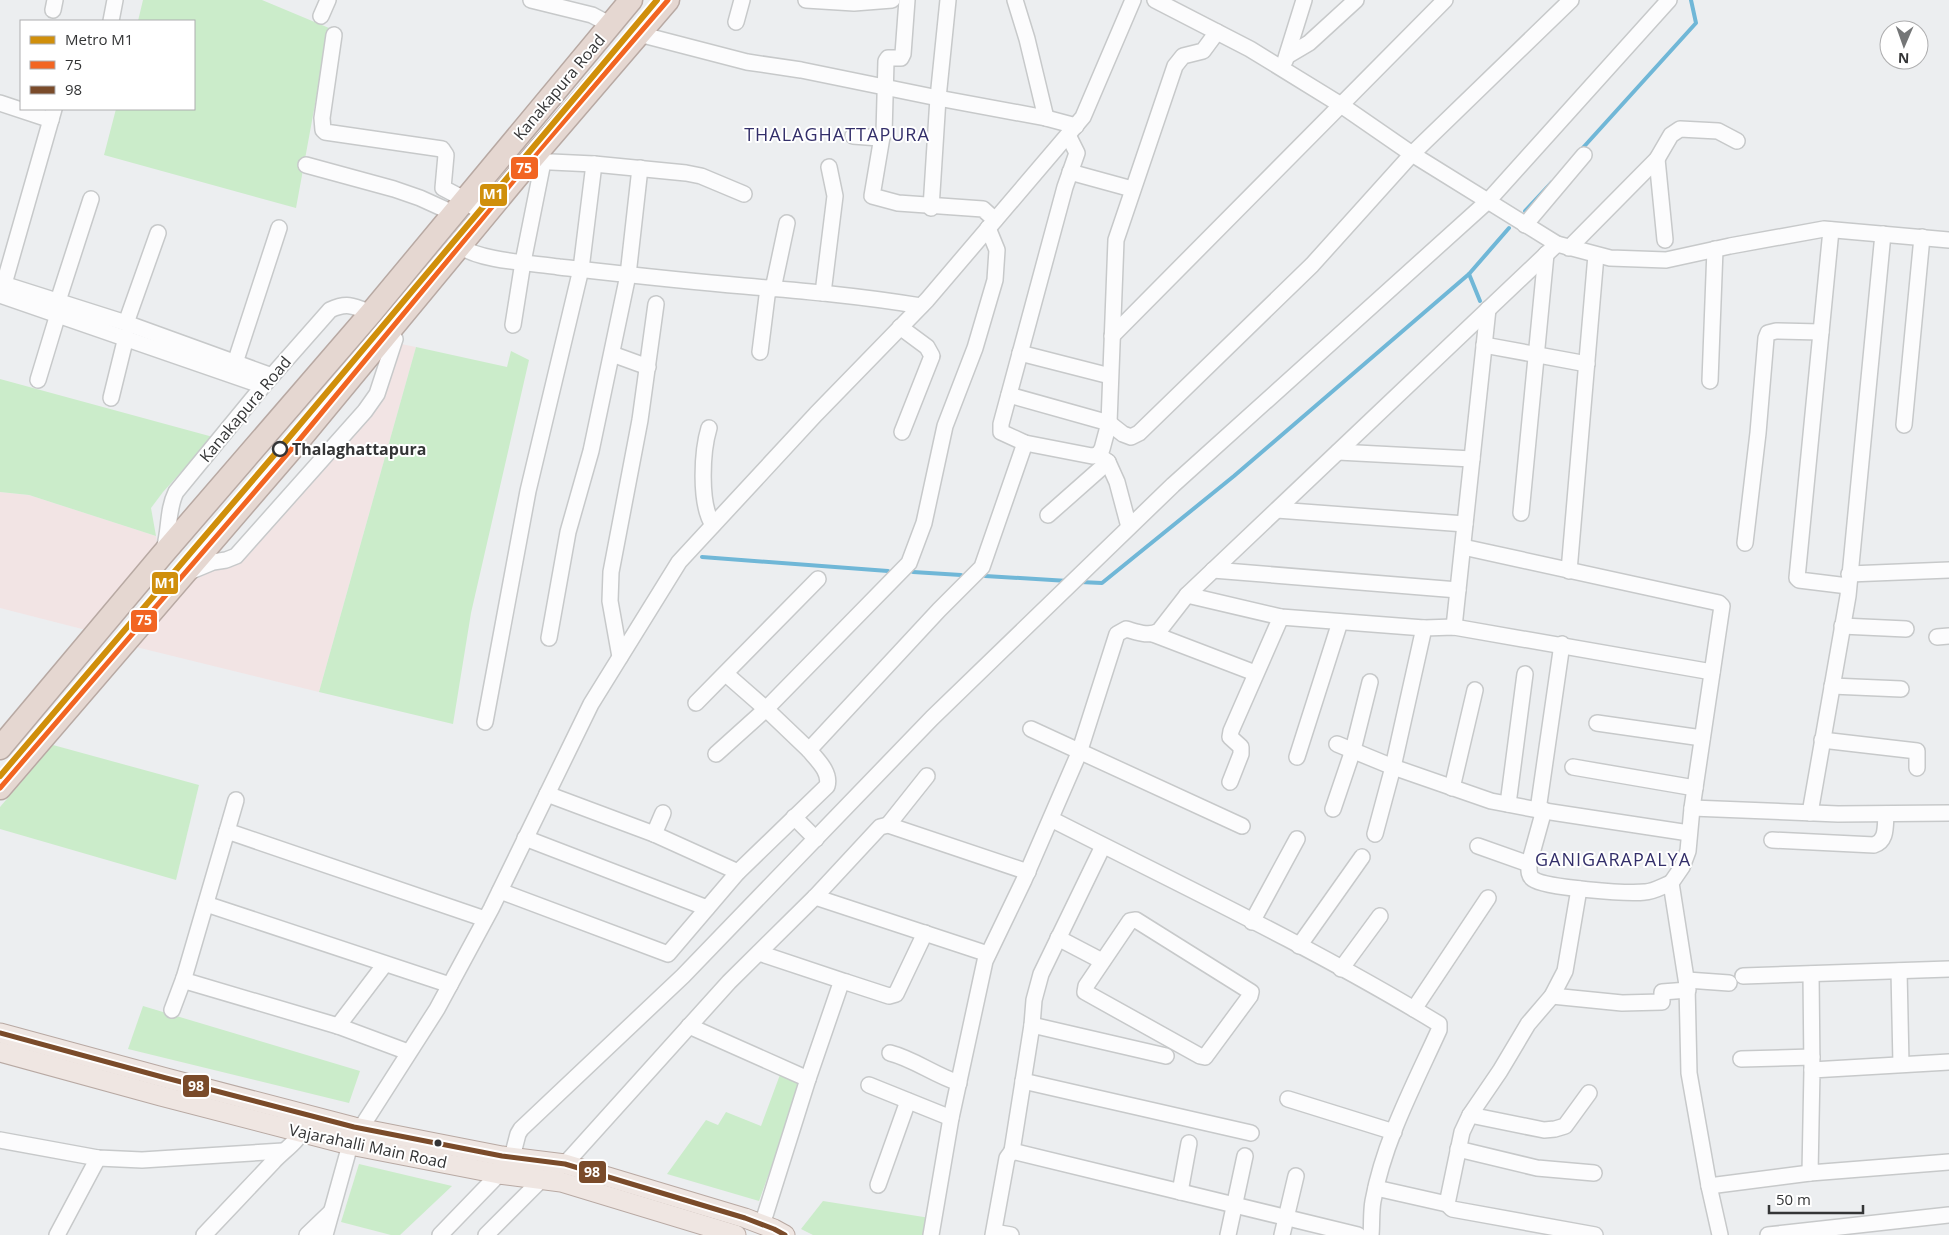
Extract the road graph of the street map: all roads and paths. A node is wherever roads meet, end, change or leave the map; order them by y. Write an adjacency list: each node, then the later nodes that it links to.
1 (115, 0): 21 (street)
2 (328, 0): 20 (street)
3 (531, 0): 23 (street)
4 (632, 0): 23 (highway, Kanakapura Road)
5 (668, 0): 25 (highway, Kanakapura Road)
6 (742, 0): 22 (street)
7 (806, 0): 19 (street)
8 (892, 0): 19 (street)
9 (907, 0): 28 (street)
10 (948, 0): 29 (street)
11 (1015, 0): 35 (street)
12 (1132, 0): 36 (street)
13 (1155, 0): 24 (street)
14 (1304, 0): 27 (street)
15 (1356, 0): 27 (street)
16 (1445, 0): 31 (street)
17 (1571, 0): 40 (street)
18 (1669, 0): 52 (street)
19 (854, 1)
20 (321, 16)
21 (111, 20)
22 (736, 22)
23 (611, 25): 53 (highway, Kanakapura Road)
24 (1216, 32): 27 (street); 49 (street)
25 (639, 34): 28 (street); 43 (highway, Kanakapura Road)
26 (334, 35): 53 (street)
27 (1285, 62): 31 (street)
28 (886, 88): 29 (street); 38 (street)
29 (938, 98): 35 (street); 54 (street)
30 (0, 102): 32 (street)
31 (1341, 105): 40 (street); 86 (street)
32 (20, 107)
33 (35, 110): 34 (street)
34 (52, 114): 74 (street)
35 (1046, 118): 36 (street)
36 (1072, 130): 48 (street); 57 (street)
37 (853, 136): 38 (street)
38 (882, 137): 54 (street)
39 (1738, 141): 42 (street)
40 (1412, 154): 52 (street); 101 (street)
41 (1584, 155): 58 (street)
42 (1657, 159): 64 (street); 67 (street)
43 (536, 161): 44 (street); 55 (highway, Kanakapura Road); 70 (street)
44 (594, 164): 47 (street); 71 (street)
45 (306, 165): 53 (street)
46 (829, 167): 75 (street)
47 (640, 168): 50 (street); 72 (street)
48 (1070, 172): 49 (street); 89 (street)
49 (1132, 189): 86 (street)
50 (744, 194)
51 (91, 199): 78 (street)
52 (1488, 201): 58 (street); 114 (street)
53 (458, 206): 55 (street); 80 (highway, Kanakapura Road)
54 (931, 206): 57 (street)
55 (485, 216): 66 (highway, Kanakapura Road)
56 (787, 223): 73 (street)
57 (992, 224): 77 (street); 147 (street)
58 (1525, 224): 67 (street)
59 (279, 228): 92 (street)
60 (1832, 230): 62 (street); 68 (street); 85 (street)
61 (158, 233): 83 (street)
62 (1883, 234): 63 (street); 124 (street)
63 (1922, 236): 65 (street); 102 (street)
64 (1665, 240)
65 (1949, 240)
66 (460, 246): 70 (street); 84 (highway, Kanakapura Road)
67 (1557, 249): 69 (street); 79 (street); 91 (street)
68 (1715, 249): 69 (street); 97 (street)
69 (1596, 255): 93 (street)
70 (523, 262): 71 (street); 81 (street)
71 (581, 269): 72 (street); 148 (street)
72 (628, 275): 73 (street); 90 (street)
73 (771, 289): 75 (street); 88 (street)
74 (1, 292): 78 (street)
75 (823, 293): 77 (street)
76 (656, 304): 94 (street)
77 (921, 306): 82 (street)
78 (58, 308): 83 (street); 96 (street)
79 (1488, 309): 87 (street); 106 (street)
80 (370, 312): 98 (street, Kanakapura Road); 117 (highway, Kanakapura Road)
81 (513, 324)
82 (900, 327): 104 (street); 113 (street)
83 (126, 330): 92 (street); 98 (street); 100 (street)
84 (389, 330): 121 (highway, Kanakapura Road); 121 (street, Kanakapura Road)
85 (1821, 332): 115 (street); 124 (street)
86 (1112, 336): 95 (street)
87 (1484, 345): 91 (street); 108 (street)
88 (760, 352)
89 (1020, 353): 95 (street); 99 (street)
90 (612, 354): 94 (street); 135 (street)
91 (1537, 354): 93 (street); 110 (street)
92 (235, 363): 98 (street)
93 (1587, 364): 120 (street)
94 (648, 366): 137 (street)
95 (1110, 376): 101 (street)
96 (38, 380)
97 (1710, 380)
98 (267, 381): 117 (street, Kanakapura Road)
99 (1009, 396): 101 (street); 105 (street)
100 (110, 398)
101 (1109, 423): 107 (street)
102 (1904, 425)
103 (709, 428): 113 (street)
104 (902, 432)
105 (1025, 443): 107 (street); 155 (street)
106 (1338, 452): 108 (street); 109 (street)
107 (1103, 458): 111 (street); 114 (street)
108 (1472, 459): 112 (street)
109 (1277, 510): 112 (street); 118 (street)
110 (1521, 513)
111 (1048, 515)
112 (1465, 524): 116 (street)
113 (713, 525): 137 (street)
114 (1129, 527): 187 (street)
115 (1745, 543)
116 (1463, 547): 120 (street); 125 (street)
117 (162, 555): 122 (highway, Kanakapura Road)
118 (1213, 570): 125 (street); 126 (street)
119 (1949, 570): 124 (street)
120 (1570, 571): 138 (street)
121 (183, 575): 127 (highway, Kanakapura Road)
122 (145, 577): 127 (highway); 154 (highway, Kanakapura Road)
123 (818, 579): 140 (street)
124 (1849, 580): 131 (street)
125 (1458, 590): 130 (street)
126 (1187, 595): 128 (street); 134 (street)
127 (165, 596): 165 (highway, Kanakapura Road)
128 (1281, 617): 129 (street); 139 (street)
129 (1340, 622): 132 (street); 159 (street)
130 (1454, 626): 132 (street); 136 (street)
131 (1842, 626): 133 (street); 143 (street)
132 (1424, 628): 160 (street)
133 (1906, 629)
134 (1153, 634): 139 (street); 157 (street)
135 (549, 638)
136 (1562, 644): 138 (street); 173 (street)
137 (620, 657): 168 (street)
138 (1712, 672): 151 (street)
139 (1255, 673): 164 (street)
140 (726, 674): 146 (street); 147 (street)
141 (1525, 674): 170 (street)
142 (1370, 682): 156 (street)
143 (1832, 686): 144 (street); 152 (street)
144 (1901, 688)
145 (1476, 690): 166 (street)
146 (696, 703)
147 (766, 709): 155 (street); 158 (street)
148 (485, 722)
149 (1597, 723): 151 (street)
150 (1031, 729): 157 (street)
151 (1702, 738): 167 (street)
152 (1822, 740): 162 (street); 174 (street)
153 (1337, 744): 156 (street)
154 (0, 748)
155 (809, 750): 178 (street)
156 (1353, 750): 160 (street); 172 (street)
157 (1080, 753): 179 (street); 181 (street)
158 (716, 754)
159 (1297, 757)
160 (1393, 767): 166 (street); 185 (street)
161 (1573, 767): 167 (street)
162 (1917, 768)
163 (927, 776): 180 (street)
164 (1230, 782)
165 (0, 788)
166 (1452, 788): 170 (street)
167 (1695, 788): 171 (street)
168 (547, 794): 184 (street); 186 (street)
169 (236, 800): 182 (street)
170 (1508, 804): 173 (street)
171 (1692, 808): 174 (street); 183 (street)
172 (1334, 809)
173 (1541, 810): 183 (street); 193 (street)
174 (1810, 813): 177 (street)
175 (1949, 813): 177 (street)
176 (663, 814): 184 (street)
177 (1886, 814): 189 (street)
178 (794, 817): 187 (street); 194 (street)
179 (1051, 819): 190 (street); 195 (street)
180 (888, 825): 195 (street); 199 (street)
181 (1242, 826)
182 (227, 831): 201 (street); 204 (street)
183 (1689, 833): 196 (street)
184 (654, 834): 194 (street)
185 (1375, 834)
186 (525, 838): 198 (street); 202 (street)
187 (816, 839): 258 (street)
188 (1297, 839): 205 (street)
189 (1772, 840)
190 (1103, 846): 205 (street); 207 (street)
191 (1478, 846): 193 (street)
192 (1362, 857): 208 (street)
193 (1529, 864): 197 (street)
194 (738, 872): 202 (street)
195 (1028, 872): 210 (street)
196 (1671, 883): 197 (street); 222 (street)
197 (1579, 888): 223 (street)
198 (500, 891): 202 (street); 204 (street)
199 (815, 896): 206 (street); 209 (street)
200 (1488, 898): 224 (street)
201 (206, 904): 212 (street); 218 (street)
202 (707, 908)
203 (1380, 916): 213 (street)
204 (485, 919): 221 (street)
205 (1252, 922): 208 (street)
206 (925, 932): 210 (street); 219 (street)
207 (1058, 938): 211 (street); 226 (street)
208 (1298, 946): 213 (street)
209 (759, 952): 219 (street); 228 (street)
210 (988, 954): 240 (street)
211 (1102, 961): 211 (street)
212 (385, 964): 221 (street); 227 (street)
213 (1341, 969): 224 (street)
214 (1949, 969): 215 (street)
215 (1899, 971): 216 (street); 237 (street)
216 (1811, 974): 217 (street); 236 (street)
217 (1743, 976)
218 (184, 978): 225 (street); 227 (street)
219 (846, 982): 238 (street)
220 (1729, 983): 222 (street)
221 (450, 985): 231 (street)
222 (1687, 985): 223 (street); 268 (street)
223 (1552, 996): 245 (street)
224 (1414, 1009): 249 (street)
225 (172, 1010)
226 (1032, 1025): 233 (street); 239 (street)
227 (338, 1026): 231 (street)
228 (690, 1026): 238 (street); 261 (street)
229 (0, 1033): 247 (main road, Vajarahalli Main Road)
230 (0, 1052): 247 (main road, Vajarahalli Main Road)
231 (408, 1052): 248 (street)
232 (890, 1053): 240 (street)
233 (1166, 1056)
234 (1741, 1059): 236 (street)
235 (1949, 1062): 237 (street)
236 (1812, 1063): 237 (street); 262 (street)
237 (1901, 1064)
238 (808, 1079): 276 (street)
239 (1023, 1080): 250 (street); 256 (street)
240 (959, 1083): 246 (street)
241 (869, 1085): 244 (street)
242 (1590, 1093): 245 (street)
243 (1288, 1099): 249 (street)
244 (908, 1101): 246 (street); 267 (street)
245 (1470, 1115): 254 (street)
246 (951, 1118): 287 (street)
247 (305, 1124): 248 (main road, Vajarahalli Main Road); 253 (main road, Vajarahalli Main Road); 255 (street)
248 (361, 1128): 253 (street); 258 (main road, Vajarahalli Main Road)
249 (1394, 1132): 269 (street)
250 (1251, 1133)
251 (0, 1140): 259 (street)
252 (1189, 1143): 270 (street)
253 (350, 1145): 263 (main road, Vajarahalli Main Road); 273 (street)
254 (1458, 1149): 264 (street); 271 (street)
255 (283, 1151): 259 (street); 280 (street)
256 (1012, 1151): 270 (street); 277 (street)
257 (1245, 1156): 272 (street)
258 (512, 1157): 261 (main road, Vajarahalli Main Road); 263 (street)
259 (98, 1158): 279 (street)
260 (1949, 1162): 262 (street)
261 (565, 1164): 276 (main road, Vajarahalli Main Road)
262 (1810, 1173): 268 (street)
263 (498, 1174): 266 (main road, Vajarahalli Main Road); 283 (street)
264 (1594, 1174)
265 (1296, 1176): 275 (street)
266 (541, 1180): 284 (street); 285 (main road, Vajarahalli Main Road)
267 (878, 1185)
268 (1709, 1186): 294 (street)
269 (1376, 1188): 271 (street); 292 (street)
270 (1180, 1192): 272 (street)
271 (1447, 1204): 278 (street)
272 (1235, 1205): 275 (street); 289 (street)
273 (332, 1211): 281 (street); 282 (street)
274 (1949, 1215): 295 (street)
275 (1285, 1218): 290 (street); 291 (street)
276 (762, 1225): 286 (main road, Vajarahalli Main Road)
277 (993, 1233): 288 (street)
278 (1566, 1233): 293 (street)
279 (58, 1235)
280 (204, 1235)
281 (307, 1235)
282 (325, 1235)
283 (440, 1235)
284 (486, 1235)
285 (736, 1235)
286 (785, 1235)
287 (931, 1235)
288 (1011, 1235)
289 (1228, 1235)
290 (1282, 1235)
291 (1358, 1235)
292 (1371, 1235)
293 (1594, 1235)
294 (1720, 1235)
295 (1768, 1235)

